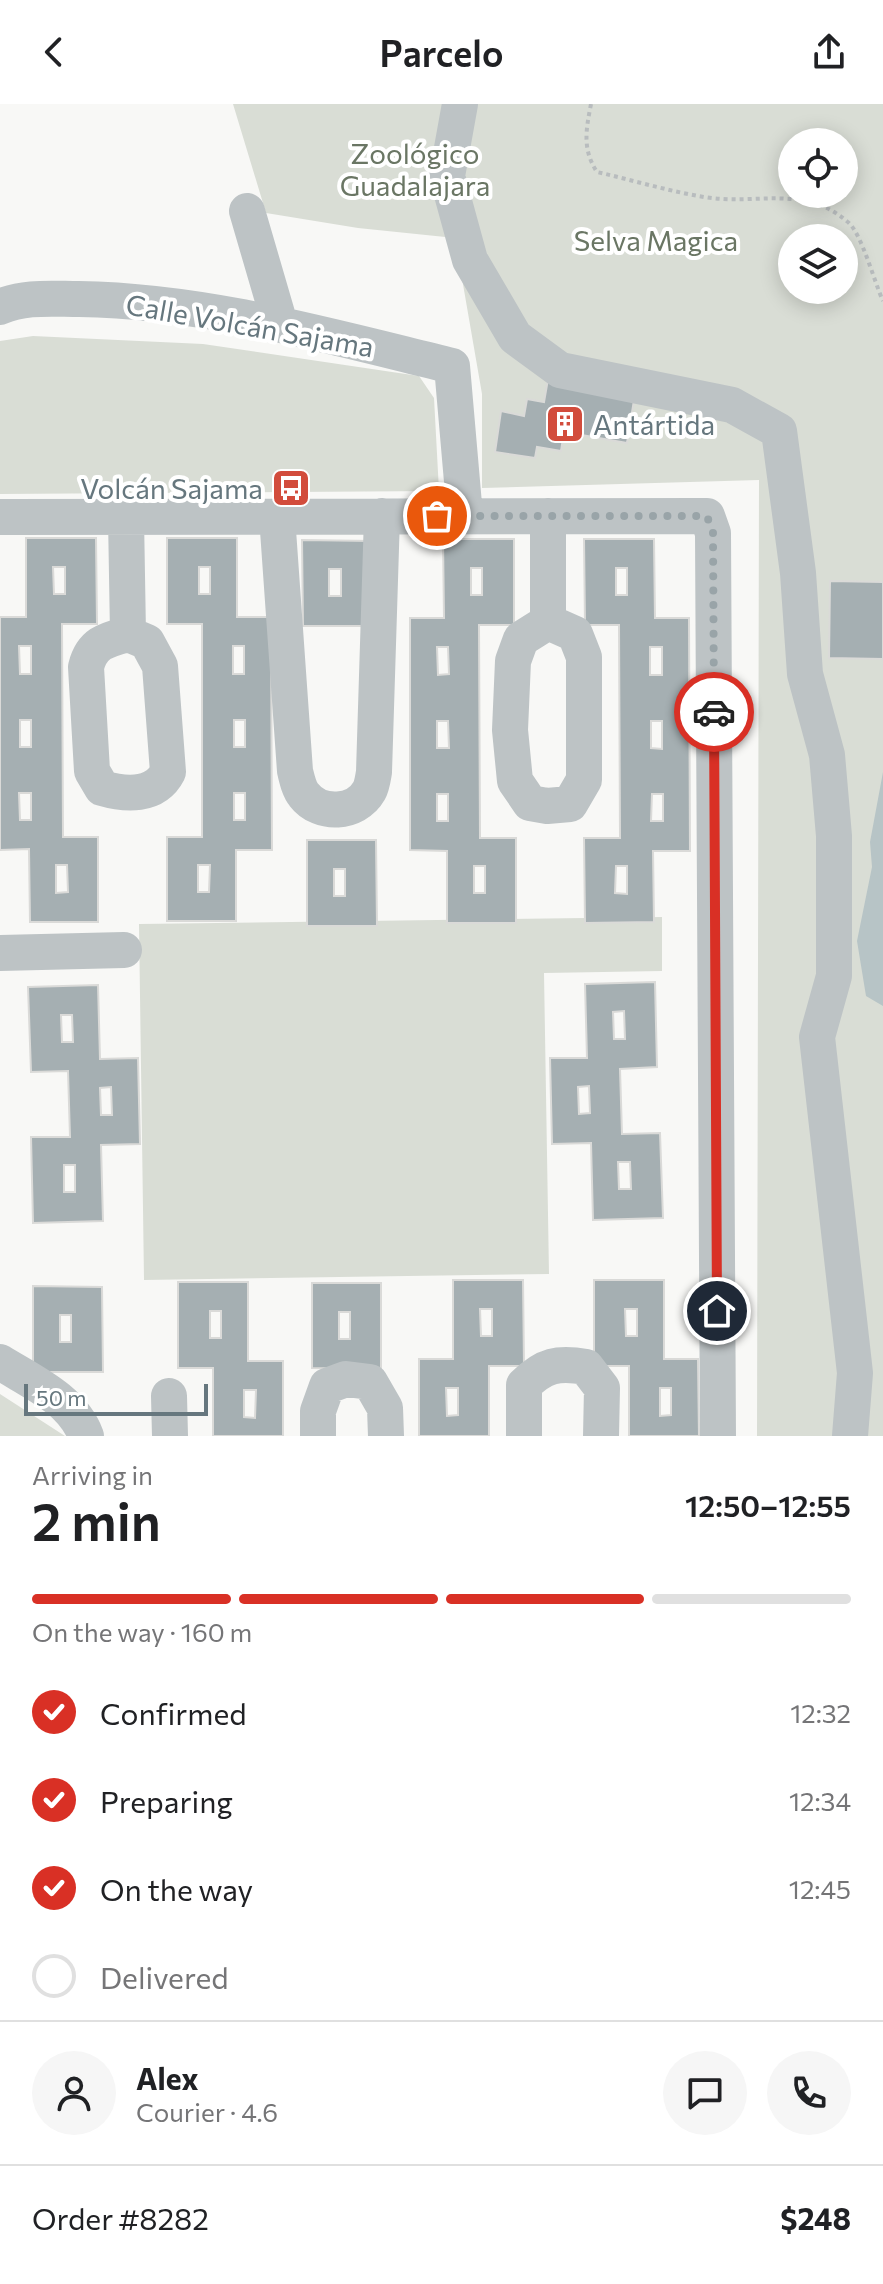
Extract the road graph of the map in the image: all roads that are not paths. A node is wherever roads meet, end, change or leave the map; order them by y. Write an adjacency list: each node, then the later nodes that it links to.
1 (460, 104): 24 (street)
2 (247, 211): 4 (street)
3 (0, 307): 4 (street, Calle Volcán Sajama)
4 (280, 324): 7 (street, Calle Volcán Sajama)
5 (277, 516): 6 (street); 6 (street); 10 (street)
6 (382, 516): 7 (street)
7 (465, 516): 8 (street)
8 (548, 516): 11 (street); 23 (street)
9 (0, 517): 10 (street)
10 (126, 517): 12 (street)
11 (548, 622)
12 (128, 634)
13 (124, 950): 14 (street)
14 (0, 953)
15 (0, 1362): 17 (street)
16 (169, 1396): 18 (street)
17 (86, 1436)
18 (170, 1436)
19 (318, 1436): 20 (street)
20 (386, 1436)
21 (524, 1436): 22 (street)
22 (601, 1436)
23 (718, 1436)
24 (850, 1436)

